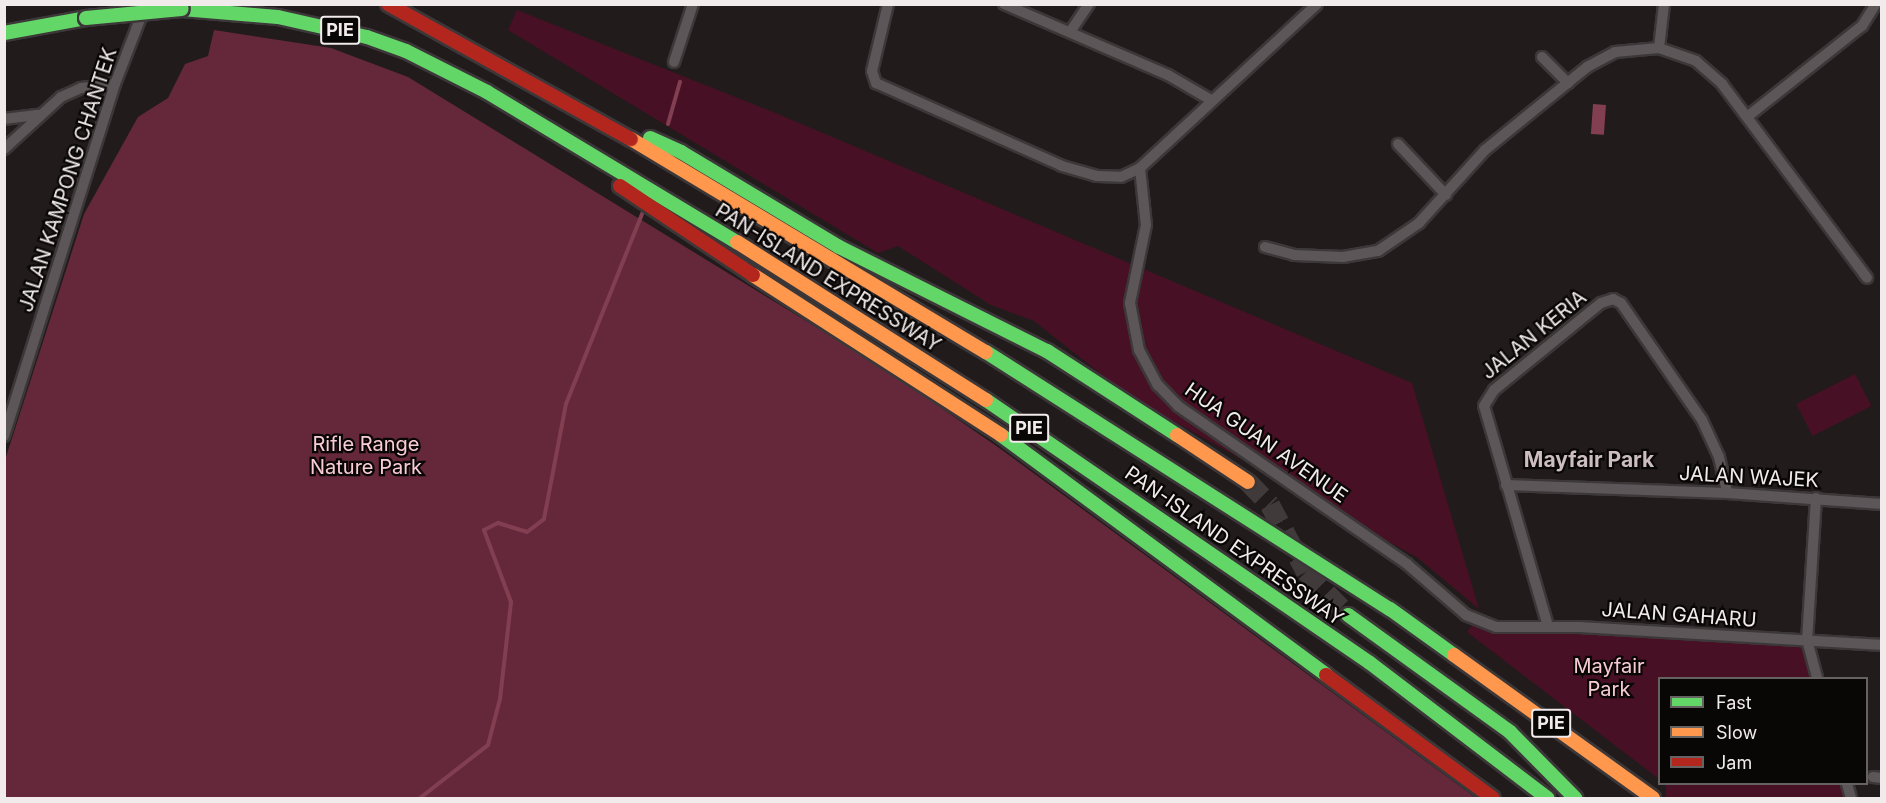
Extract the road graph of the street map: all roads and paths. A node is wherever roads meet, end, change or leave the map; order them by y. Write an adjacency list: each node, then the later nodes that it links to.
1 (145, 4): 17 (street, JALAN KAMPONG CHANTEK)
2 (388, 4): 18 (highway, PAN-ISLAND EXPRESSWAY / PIE)
3 (693, 4): 15 (street)
4 (888, 4): 26 (street)
5 (1004, 4): 11 (street)
6 (1089, 4): 11 (street)
7 (1317, 4): 19 (street)
8 (1664, 4): 13 (street)
9 (1875, 8): 10 (street); 21 (street)
10 (1881, 23)
11 (1070, 32): 19 (street)
12 (4, 33): 23 (highway, PAN-ISLAND EXPRESSWAY / PIE, bridge)
13 (1659, 48): 16 (street); 21 (street)
14 (1542, 57): 16 (street)
15 (674, 62)
16 (1568, 83): 27 (street)
17 (115, 84): 20 (street); 30 (street, JALAN KAMPONG CHANTEK)
18 (563, 98): 31 (highway); 44 (highway, PAN-ISLAND EXPRESSWAY / PIE)
19 (1211, 100): 26 (street)
20 (39, 115): 22 (street); 25 (street)
21 (1747, 117): 29 (street)
22 (4, 119)
23 (549, 132): 41 (highway); 42 (highway, PAN-ISLAND EXPRESSWAY / PIE)
24 (1398, 144): 27 (street)
25 (4, 149)
26 (1140, 168): 37 (street, HUA GUAN AVENUE)
27 (1446, 195): 28 (street)
28 (1265, 248)
29 (1867, 278)
30 (4, 436)
31 (1248, 482)
32 (1506, 485): 33 (street, JALAN WAJEK); 33 (street, JALAN KERIA); 37 (street, JALAN KERIA)
33 (1727, 493): 34 (street, JALAN WAJEK)
34 (1816, 498): 35 (street, JALAN WAJEK); 38 (street)
35 (1881, 504)
36 (1348, 615): 43 (highway)
37 (1548, 626): 38 (street, JALAN GAHARU)
38 (1807, 640): 39 (street, JALAN GAHARU); 40 (street)
39 (1881, 645)
40 (1816, 677)
41 (1493, 798)
42 (1547, 798)
43 (1575, 798)
44 (1653, 798)

